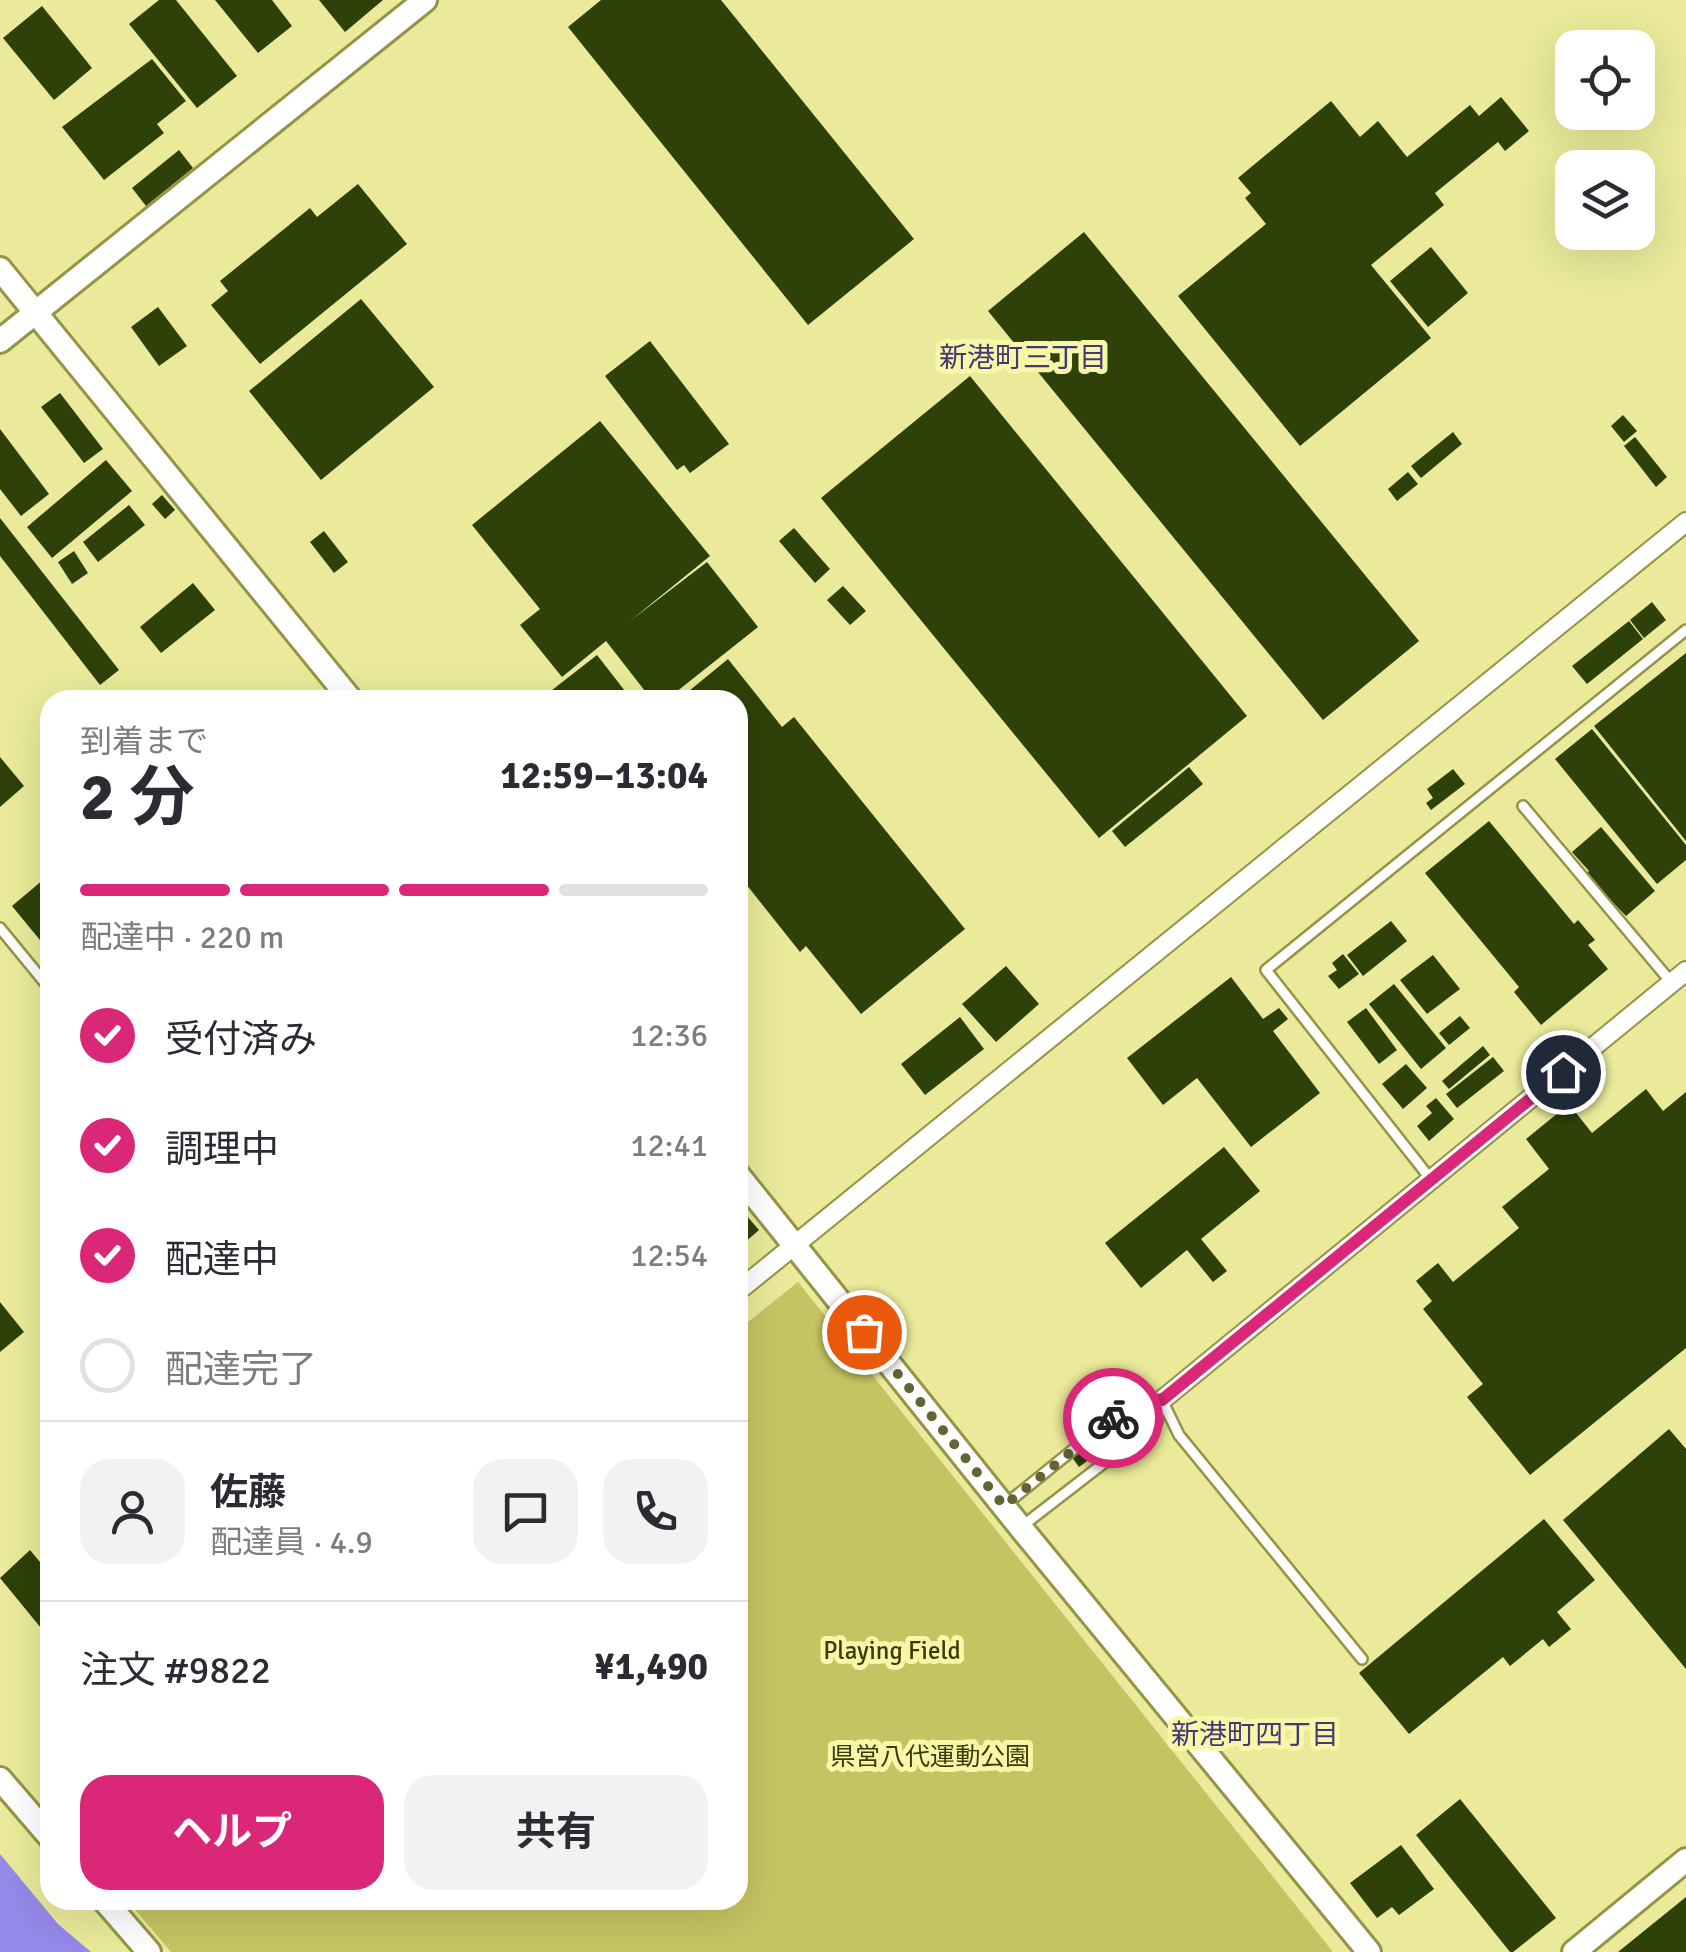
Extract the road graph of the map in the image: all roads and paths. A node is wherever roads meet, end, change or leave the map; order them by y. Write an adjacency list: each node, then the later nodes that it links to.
1 (425, 0): 3 (street)
2 (0, 269): 3 (street)
3 (35, 312): 4 (street); 7 (street)
4 (0, 341)
5 (1686, 522): 14 (street)
6 (1686, 630): 12 (lane)
7 (343, 690)
8 (1523, 806): 10 (lane)
9 (0, 928): 11 (lane)
10 (1681, 974): 12 (lane); 16 (street)
11 (40, 977)
12 (1429, 1176): 16 (lane)
13 (748, 1186): 14 (street)
14 (794, 1244): 15 (street); 17 (street)
15 (748, 1283)
16 (1162, 1400): 17 (lane); 18 (lane); 19 (lane)
17 (1004, 1506): 18 (street)
18 (1021, 1528): 25 (street)
19 (1362, 1660)
20 (0, 1779): 21 (street)
21 (40, 1825)
22 (1686, 1860): 26 (street)
23 (113, 1910): 24 (street)
24 (149, 1952)
25 (1369, 1952)
26 (1574, 1952)

